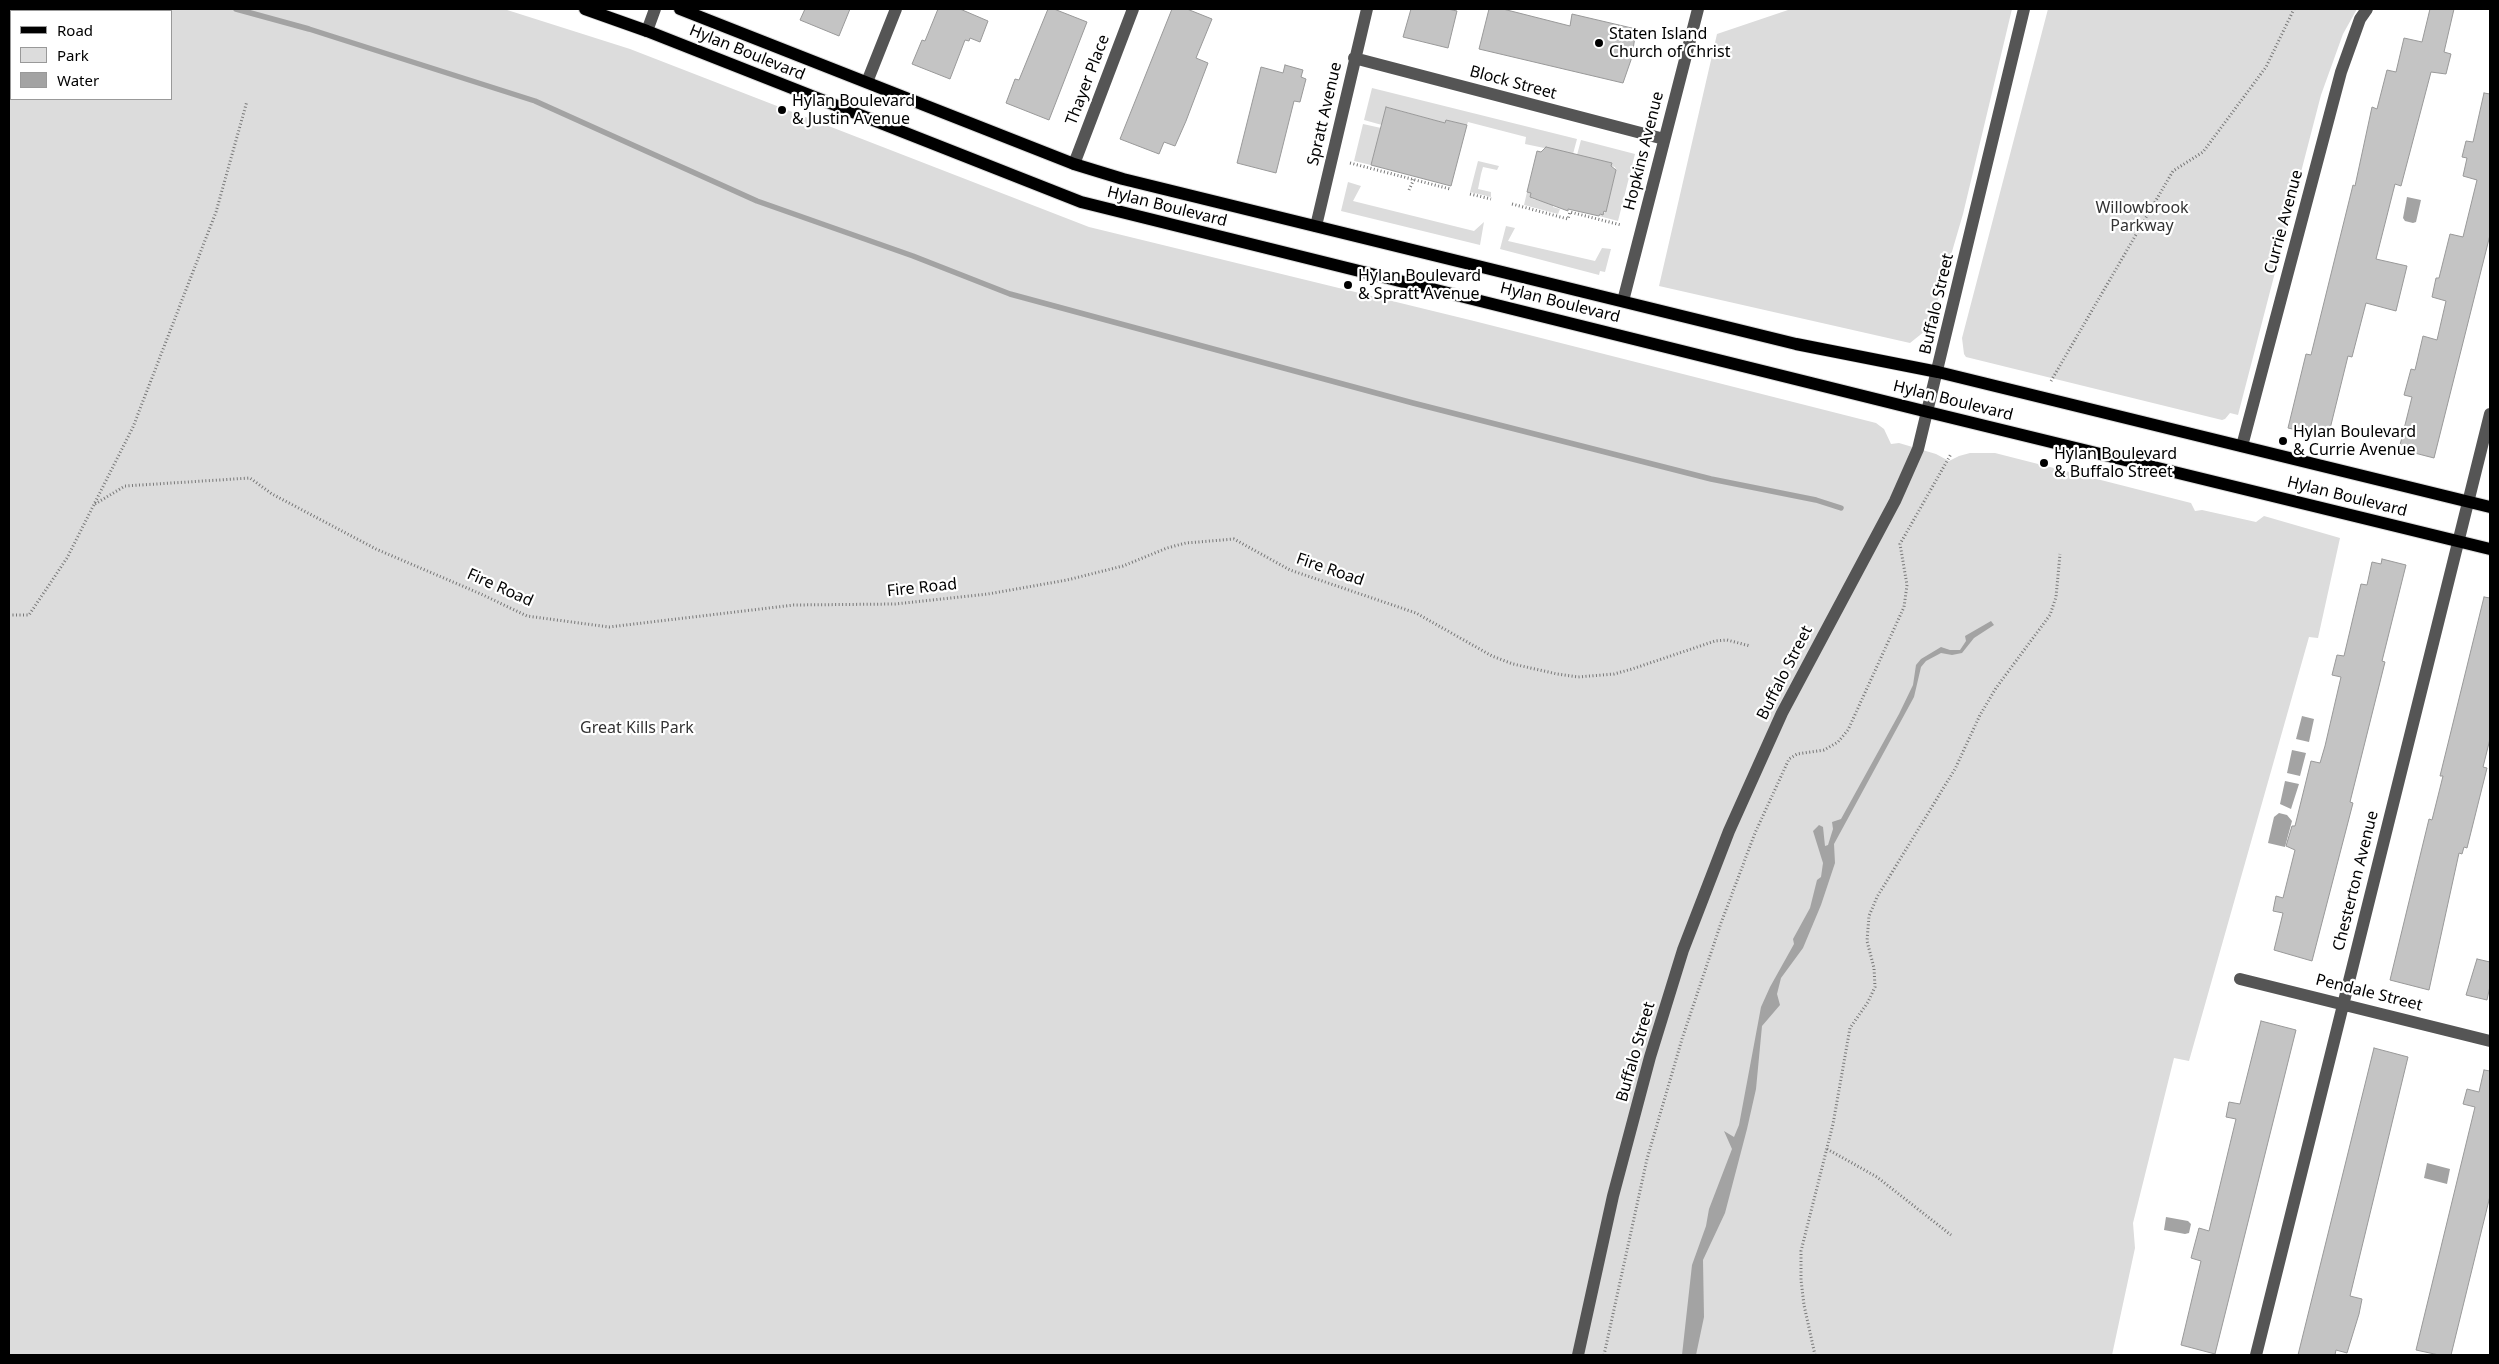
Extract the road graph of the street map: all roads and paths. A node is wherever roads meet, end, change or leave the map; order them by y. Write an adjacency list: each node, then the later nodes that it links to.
1 (585, 9): 11 (main road, Hylan Boulevard)
2 (655, 9): 11 (street)
3 (680, 9): 13 (main road, Hylan Boulevard)
4 (896, 9): 13 (street)
5 (1133, 9): 17 (street, Thayer Place)
6 (1367, 9): 12 (street, Spratt Avenue)
7 (1698, 9): 15 (street, Hopkins Avenue)
8 (2024, 9): 27 (street, Buffalo Street)
9 (2294, 9): 28 (path)
10 (2367, 9): 31 (street, Currie Avenue)
11 (647, 31): 29 (main road, Hylan Boulevard)
12 (1354, 58): 15 (street, Block Street); 25 (street, Spratt Avenue)
13 (867, 82): 17 (main road, Hylan Boulevard)
14 (247, 100): 34 (path)
15 (1664, 139): 26 (street, Hopkins Avenue)
16 (1350, 163): 18 (path)
17 (1074, 164): 25 (main road, Hylan Boulevard)
18 (1414, 180): 19 (path); 20 (path)
19 (1450, 189)
20 (1409, 190)
21 (1470, 194): 22 (path)
22 (1491, 199)
23 (1512, 204): 24 (path)
24 (1621, 224)
25 (1316, 226): 26 (main road, Hylan Boulevard)
26 (1623, 301): 27 (main road, Hylan Boulevard)
27 (1938, 372): 29 (street, Buffalo Street); 31 (main road, Hylan Boulevard)
28 (2051, 381)
29 (1928, 412): 36 (main road, Hylan Boulevard); 46 (street, Buffalo Street)
30 (2490, 414): 33 (street, Chesterton Avenue)
31 (2242, 446): 33 (main road, Hylan Boulevard)
32 (1951, 454): 47 (path)
33 (2468, 502): 35 (main road, Hylan Boulevard); 36 (street, Chesterton Avenue)
34 (95, 504): 39 (path); 40 (path, Fire Road)
35 (2490, 507)
36 (2459, 542): 37 (main road, Hylan Boulevard); 42 (street, Chesterton Avenue)
37 (2490, 549)
38 (2060, 554): 44 (path)
39 (9, 615)
40 (1750, 646)
41 (2240, 979): 42 (street, Pendale Street)
42 (2342, 1003): 43 (street, Pendale Street); 49 (street, Chesterton Avenue)
43 (2490, 1041)
44 (1827, 1149): 45 (path); 48 (path)
45 (1952, 1235)
46 (1578, 1355)
47 (1604, 1355)
48 (1814, 1355)
49 (2256, 1355)

